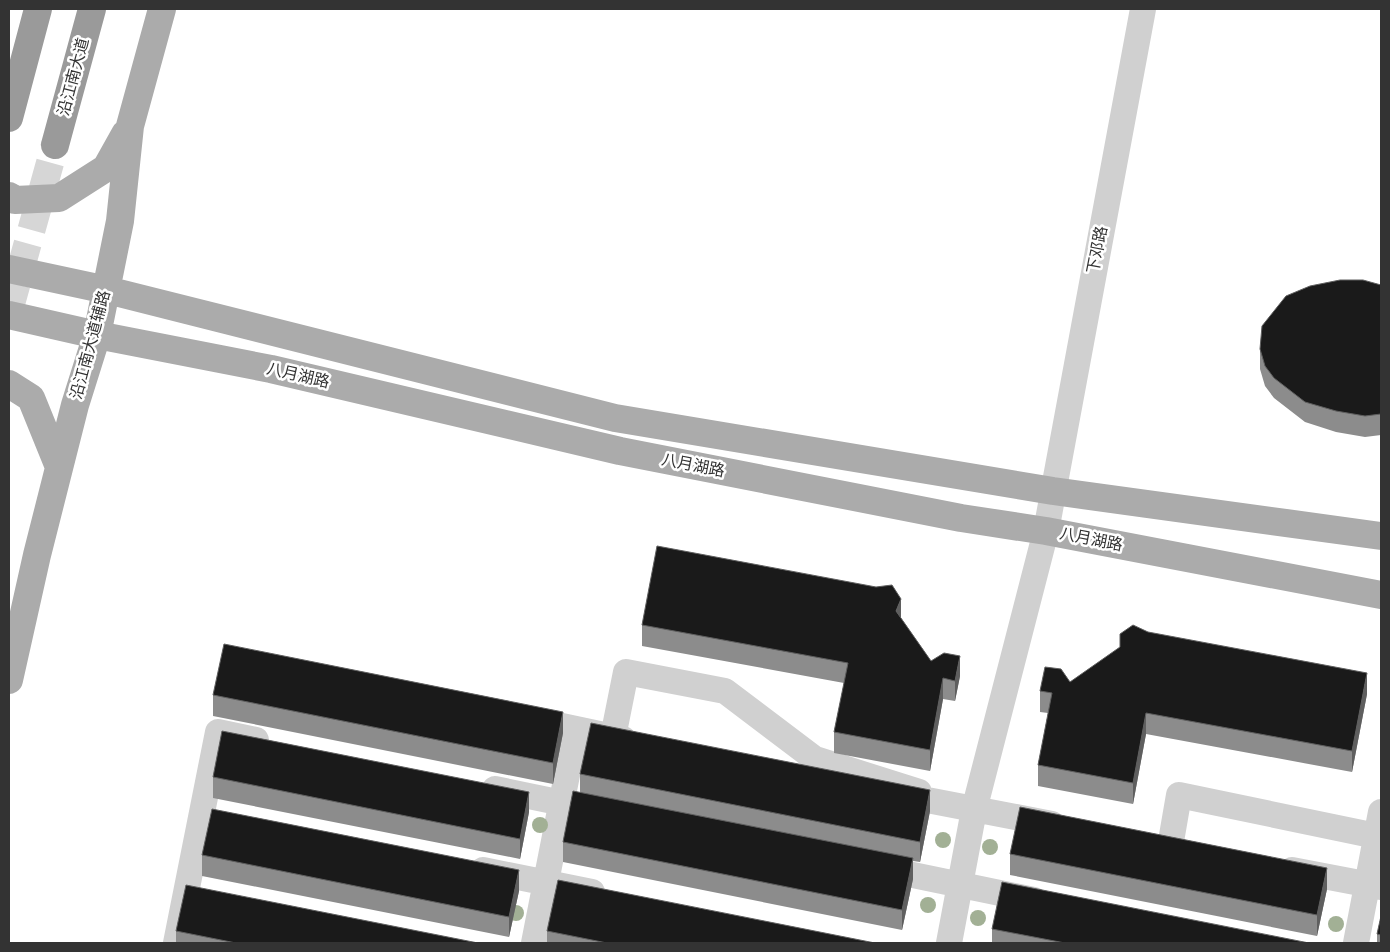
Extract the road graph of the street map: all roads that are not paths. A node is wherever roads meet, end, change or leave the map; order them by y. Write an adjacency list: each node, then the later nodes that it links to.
1 (38, 9): 5 (highway)
2 (92, 9): 7 (highway, 沿江南大道)
3 (162, 9): 6 (main road, 沿江南大道辅路)
4 (1143, 9): 15 (street, 下邓路)
5 (9, 118)
6 (130, 126): 8 (main road); 10 (main road, 沿江南大道辅路)
7 (55, 145)
8 (9, 196)
9 (9, 269): 10 (main road)
10 (107, 290): 12 (main road, 沿江南大道辅路); 15 (main road)
11 (9, 315): 12 (main road, 八月湖路)
12 (97, 335): 14 (main road, 沿江南大道辅路); 16 (main road, 八月湖路)
13 (9, 384): 14 (main road)
14 (59, 468): 19 (main road, 沿江南大道辅路)
15 (1053, 491): 16 (street, 下邓路); 17 (main road)
16 (1046, 531): 18 (main road, 八月湖路); 28 (street, 下邓路)
17 (1381, 536)
18 (1381, 595)
19 (9, 680)
20 (509, 715): 21 (street)
21 (576, 729): 22 (street); 27 (street)
22 (613, 737): 23 (street); 28 (street)
23 (642, 743)
24 (275, 744): 41 (street)
25 (793, 773): 28 (street)
26 (476, 785): 27 (street)
27 (562, 803): 29 (street); 36 (street)
28 (974, 810): 30 (street); 37 (street, 下邓路)
29 (630, 817)
30 (1072, 828)
31 (1380, 828): 32 (street); 38 (street)
32 (1170, 847)
33 (853, 863): 37 (street)
34 (460, 866): 36 (street)
35 (1273, 866): 38 (street)
36 (546, 883): 39 (street); 42 (street)
37 (960, 885): 40 (street); 43 (street, 下邓路)
38 (1374, 885): 44 (street)
39 (614, 897)
40 (1055, 904)
41 (176, 943)
42 (534, 943)
43 (949, 943)
44 (1356, 943)

